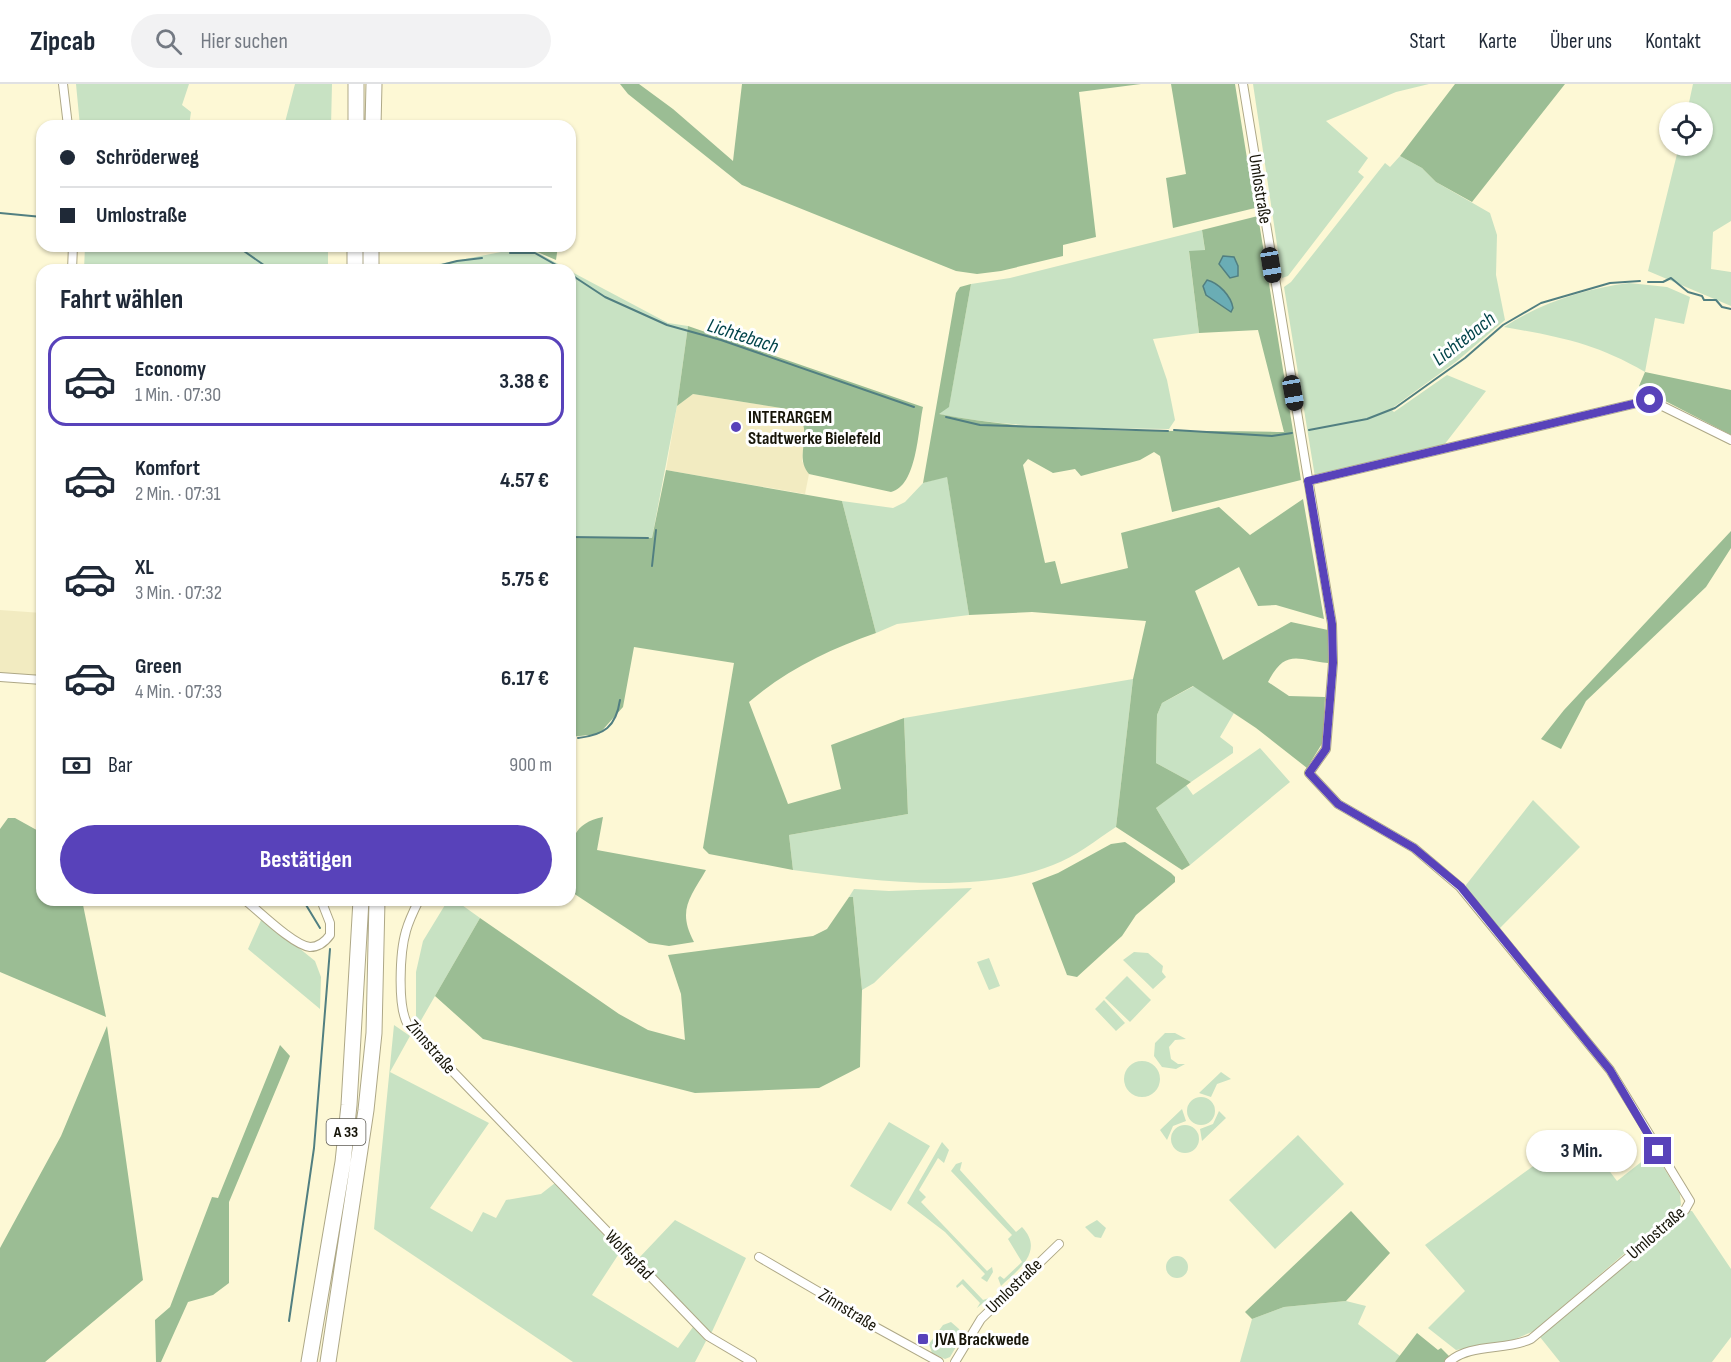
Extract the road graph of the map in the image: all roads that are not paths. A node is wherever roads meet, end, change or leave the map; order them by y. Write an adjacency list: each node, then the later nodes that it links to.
1 (63, 84): 5 (street)
2 (356, 84): 6 (highway)
3 (374, 84): 7 (highway)
4 (1243, 84): 9 (street, Umlostraße)
5 (67, 120)
6 (356, 120)
7 (373, 120)
8 (1731, 440): 9 (street)
9 (1308, 481): 25 (street, Umlostraße)
10 (0, 677): 11 (street)
11 (36, 680)
12 (253, 906): 13 (street)
13 (323, 906)
14 (361, 906): 20 (highway, A 33)
15 (377, 906): 21 (highway, A 33)
16 (416, 906): 17 (street, Zinnstraße)
17 (515, 1137): 22 (street, Wolfspfad)
18 (1059, 1244): 24 (street, Umlostraße)
19 (759, 1257): 23 (street, Zinnstraße)
20 (309, 1362)
21 (328, 1362)
22 (752, 1362)
23 (939, 1362)
24 (955, 1362)
25 (1449, 1362)

